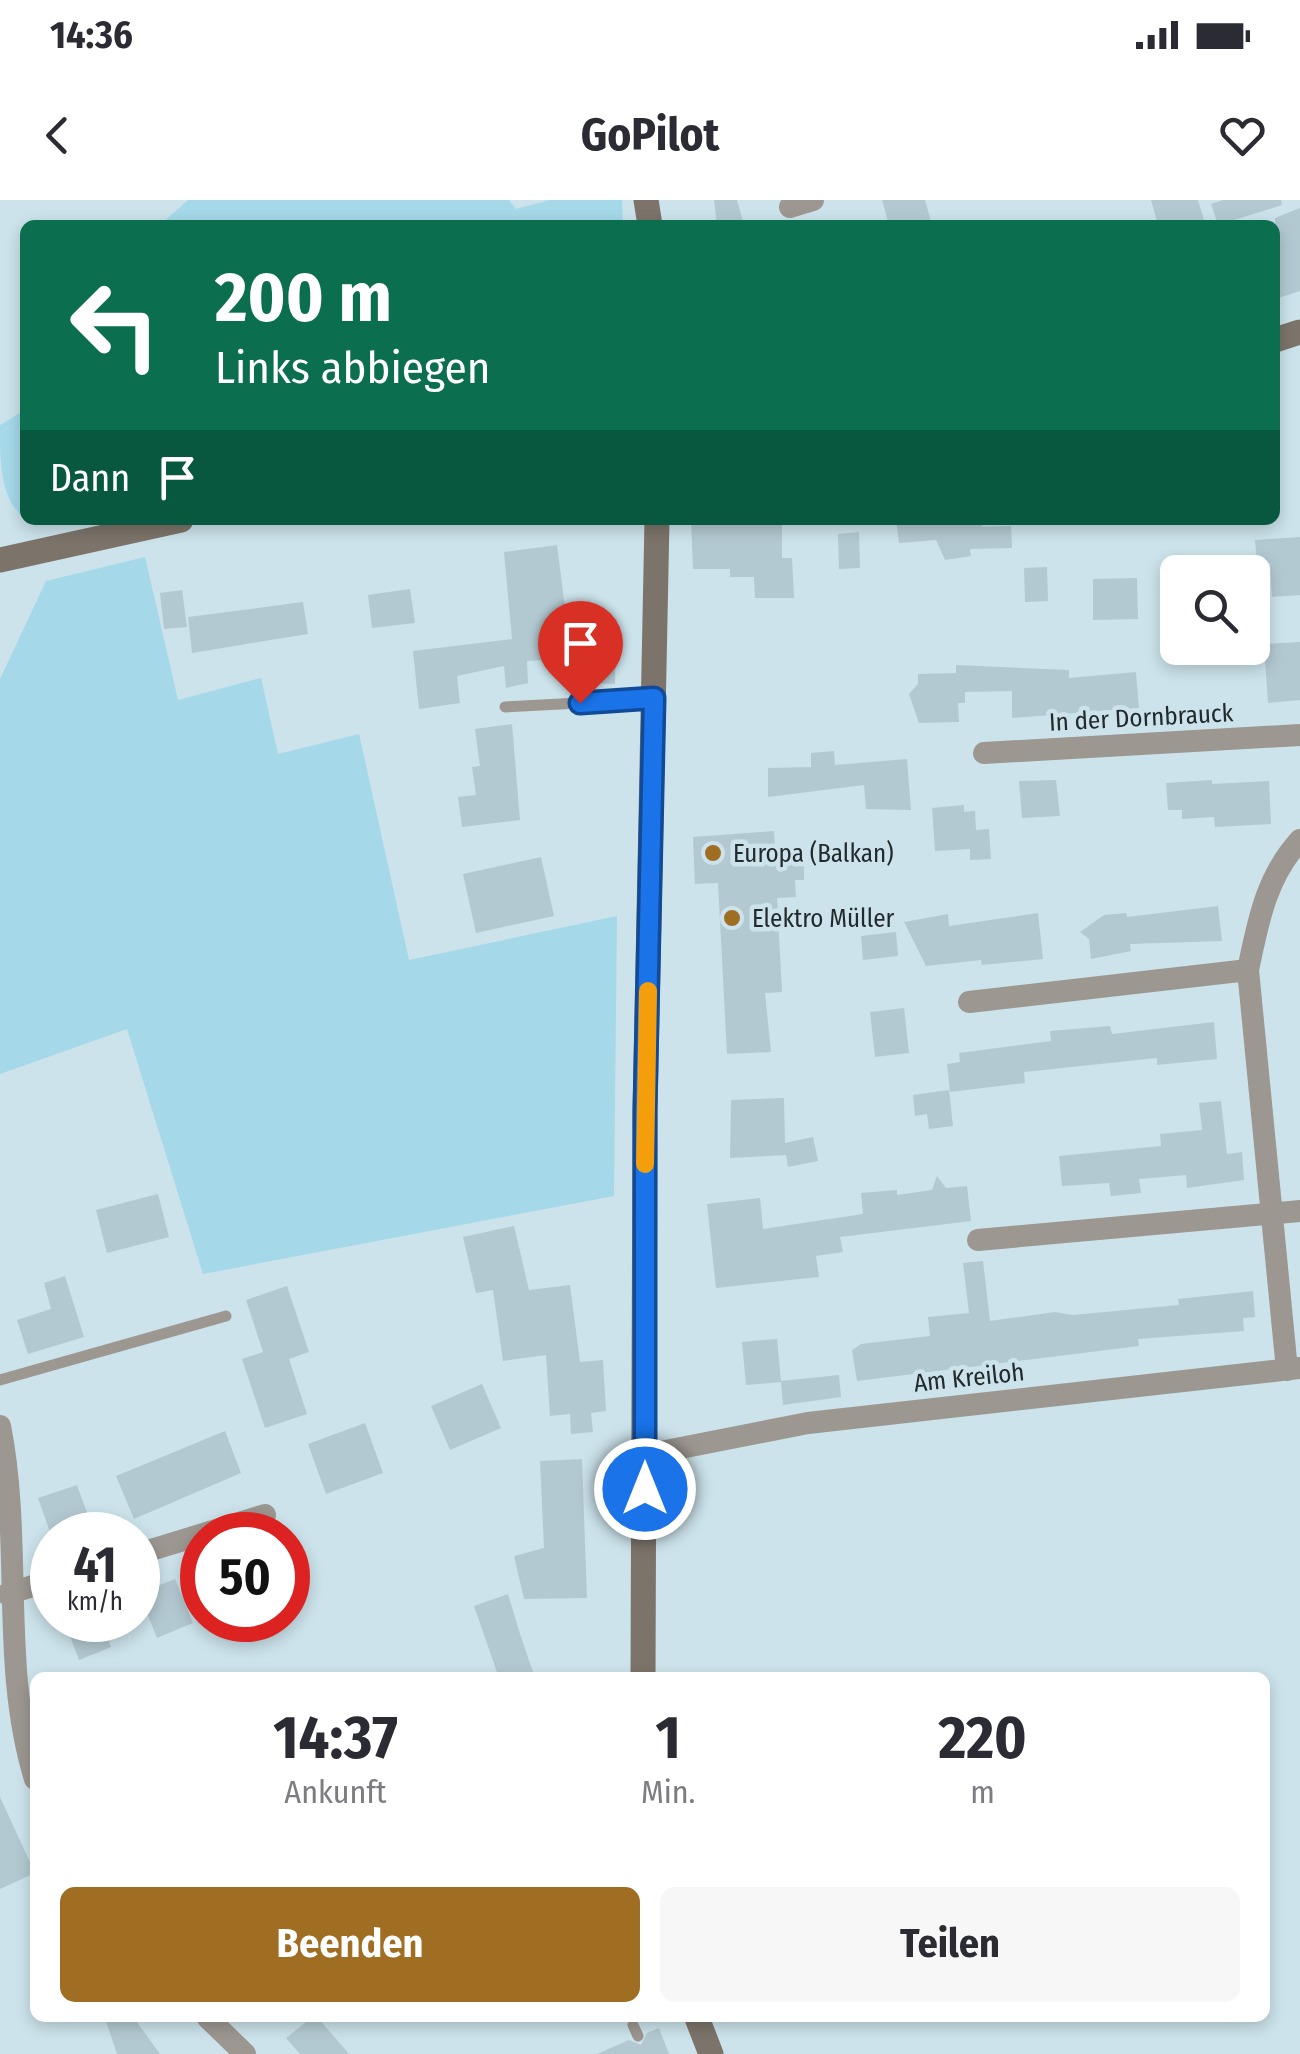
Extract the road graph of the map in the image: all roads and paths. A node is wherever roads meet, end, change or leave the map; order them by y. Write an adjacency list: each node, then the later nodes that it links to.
1 (813, 200): 2 (street)
2 (790, 207)
3 (158, 525): 5 (main road)
4 (657, 525): 6 (main road)
5 (0, 560)
6 (654, 698): 7 (lane); 20 (main road)
7 (505, 707)
8 (1300, 735): 9 (street, In der Dornbrauck)
9 (984, 753)
10 (1300, 840): 11 (street)
11 (1248, 970): 12 (street); 14 (street)
12 (969, 1002)
13 (1300, 1210): 14 (street)
14 (1271, 1214): 15 (street); 17 (street)
15 (978, 1240)
16 (226, 1316): 18 (lane)
17 (1294, 1369): 20 (street, Am Kreiloh)
18 (0, 1380)
19 (0, 1426): 22 (street)
20 (645, 1454): 23 (main road)
21 (30, 1587): 22 (street)
22 (7, 1594): 24 (street)
23 (643, 1672)
24 (22, 1749): 25 (street); 26 (street)
25 (0, 1758)
26 (30, 1767)
27 (212, 2022): 29 (street)
28 (699, 2022): 30 (main road)
29 (245, 2054)
30 (711, 2054)

